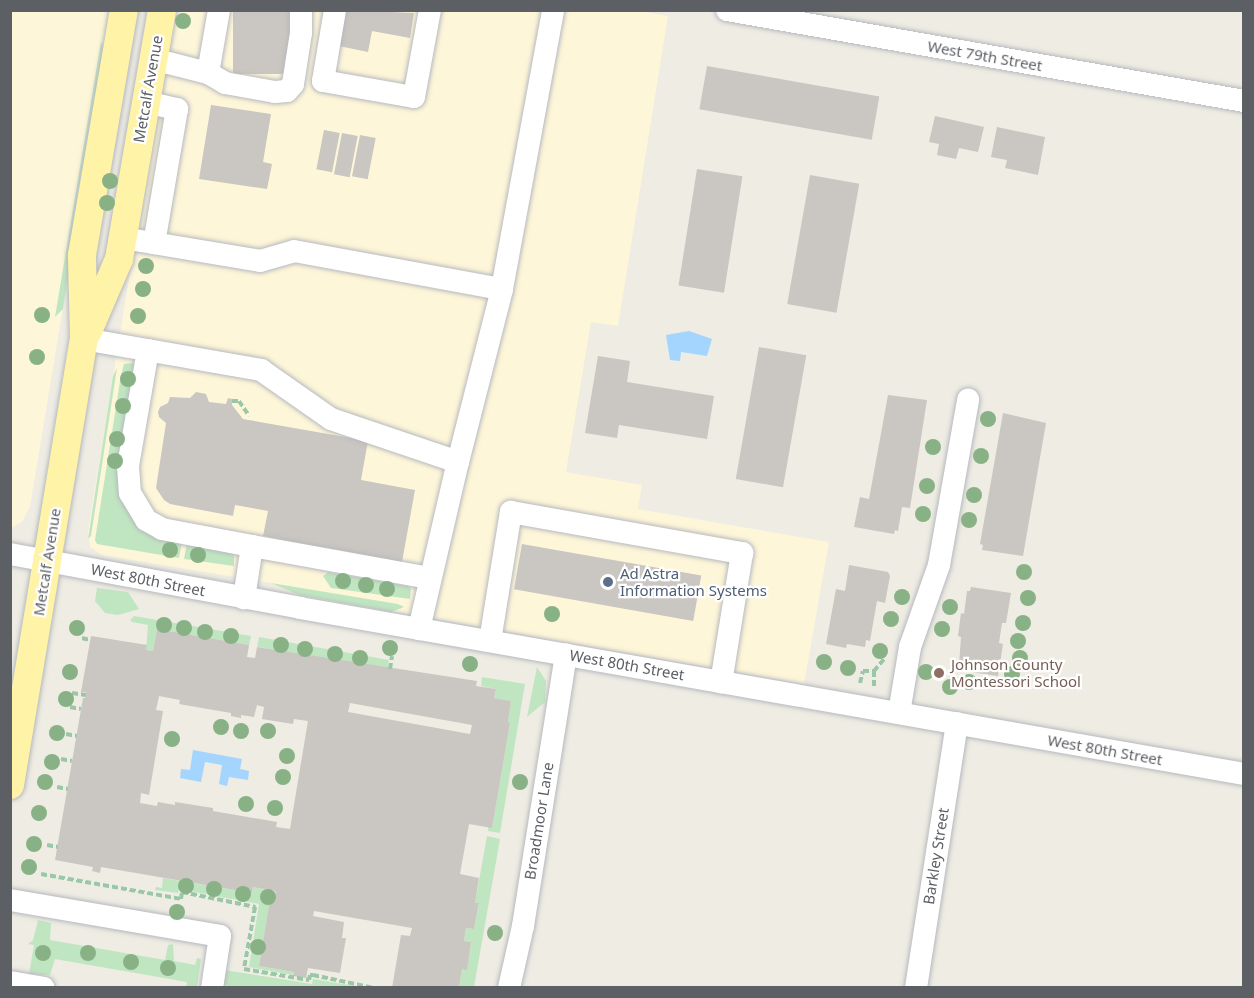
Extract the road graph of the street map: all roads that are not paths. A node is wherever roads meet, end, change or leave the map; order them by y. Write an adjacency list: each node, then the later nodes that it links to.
1 (124, 10): 16 (main road, Metcalf Avenue)
2 (162, 10): 9 (main road, Metcalf Avenue)
3 (219, 10): 10 (street)
4 (301, 10): 10 (street)
5 (335, 10): 6 (street)
6 (430, 10)
7 (553, 10): 15 (street)
8 (727, 10): 11 (street, West 79th Street)
9 (153, 59): 10 (street); 12 (main road, Metcalf Avenue)
10 (208, 73)
11 (1244, 101)
12 (146, 102): 13 (main road, Metcalf Avenue); 14 (street)
13 (123, 238): 14 (street); 16 (main road, Metcalf Avenue)
14 (154, 243): 15 (street)
15 (502, 289): 19 (street)
16 (84, 339): 17 (street); 22 (main road, Metcalf Avenue)
17 (148, 350): 19 (street); 20 (street)
18 (968, 400): 29 (street)
19 (458, 462): 23 (street)
20 (252, 546): 23 (street); 24 (street)
21 (10, 555): 22 (street, West 80th Street)
22 (47, 561): 24 (street, West 80th Street); 32 (main road, Metcalf Avenue)
23 (430, 578): 25 (street)
24 (244, 598): 25 (street, West 80th Street)
25 (419, 629): 26 (street, West 80th Street)
26 (490, 641): 27 (street, West 80th Street); 28 (street)
27 (566, 654): 28 (street, West 80th Street); 37 (street, Broadmoor Lane)
28 (722, 682): 29 (street, West 80th Street)
29 (899, 713): 30 (street, West 80th Street)
30 (957, 723): 31 (street, West 80th Street); 38 (street, Barkley Street)
31 (1244, 774)
32 (10, 785)
33 (10, 900): 36 (street)
34 (10, 982): 35 (street)
35 (43, 987)
36 (212, 987)
37 (509, 987)
38 (916, 987)

